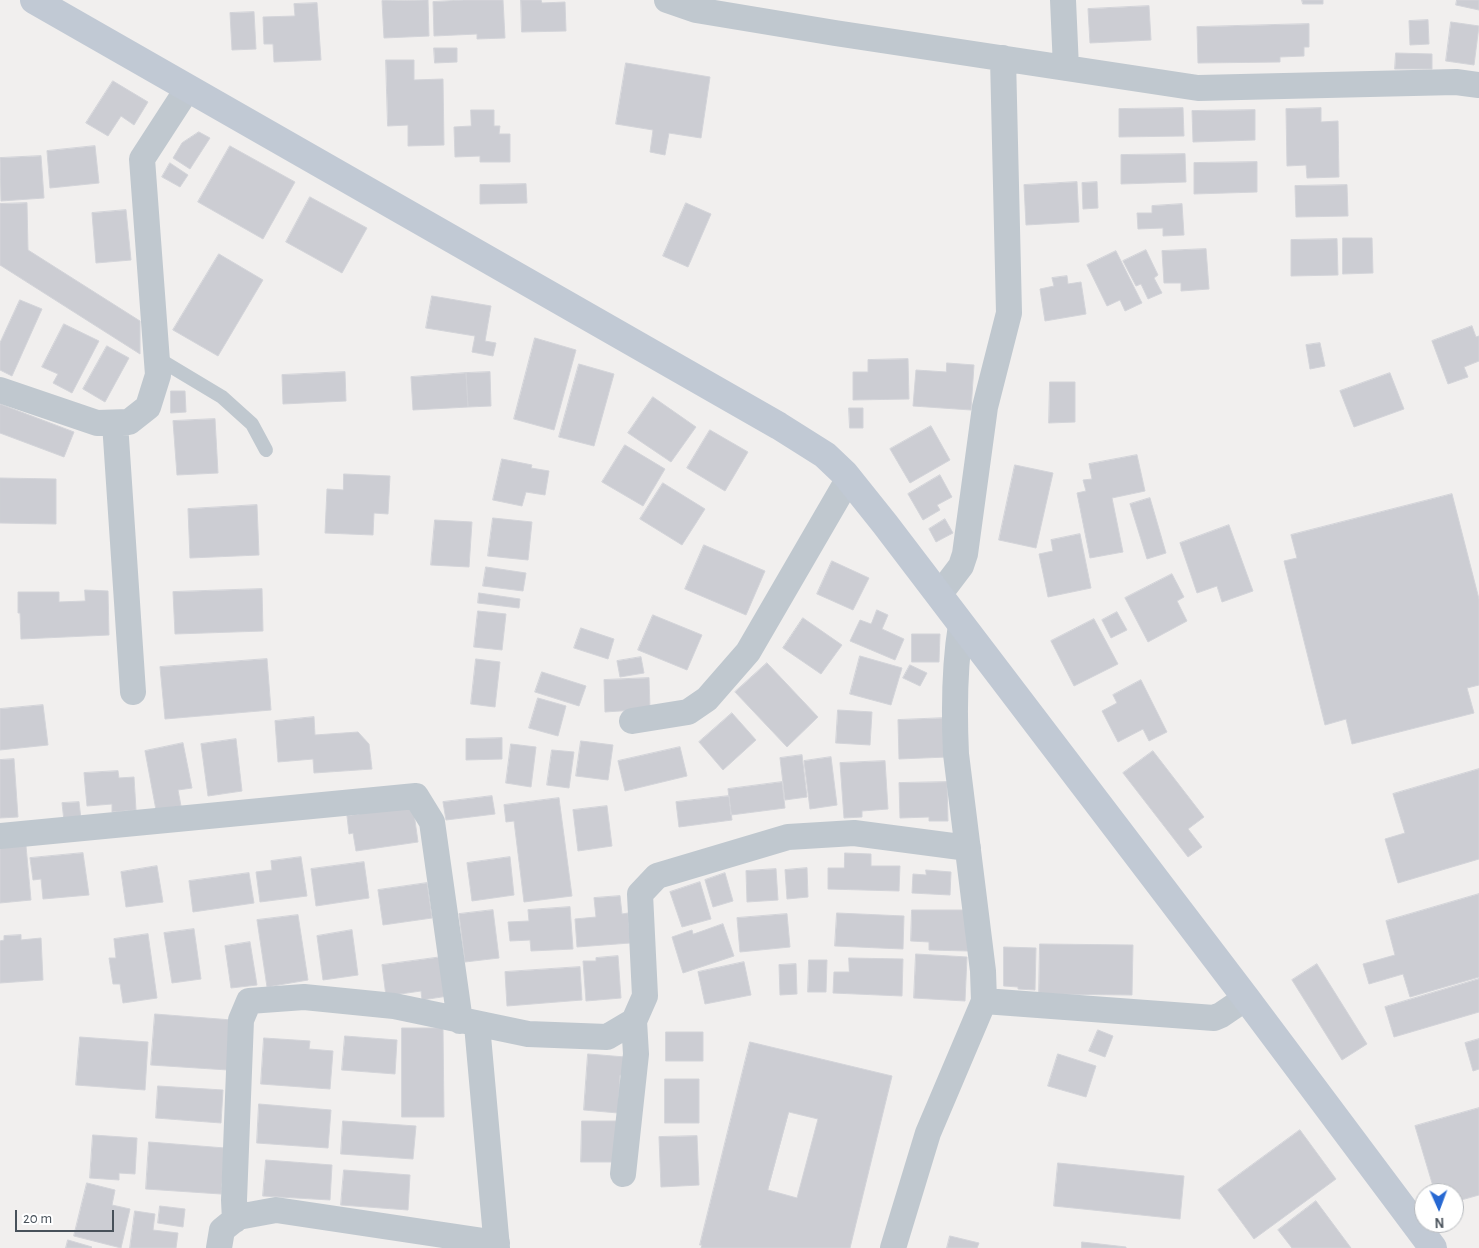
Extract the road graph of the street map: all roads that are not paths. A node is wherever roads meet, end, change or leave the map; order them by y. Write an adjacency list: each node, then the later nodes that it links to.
1 (34, 0): 7 (street)
2 (668, 0): 4 (street)
3 (1062, 0): 5 (street)
4 (1003, 58): 5 (street); 13 (street)
5 (1066, 68): 6 (street)
6 (1479, 85)
7 (188, 88): 8 (street); 12 (street)
8 (157, 358): 10 (street); 11 (lane)
9 (0, 390): 10 (street)
10 (115, 422): 15 (street)
11 (266, 450)
12 (849, 478): 13 (street); 16 (street)
13 (939, 595): 14 (street)
14 (961, 625): 18 (street); 19 (street)
15 (133, 692)
16 (632, 722)
17 (0, 836): 22 (street)
18 (968, 848): 20 (street); 21 (street)
19 (1246, 998): 20 (street); 28 (street)
20 (984, 1001): 27 (street)
21 (634, 1021): 22 (street); 23 (street)
22 (468, 1023): 24 (street); 25 (street)
23 (623, 1174)
24 (235, 1220): 25 (street); 26 (street)
25 (497, 1245)
26 (219, 1248)
27 (893, 1248)
28 (1433, 1248)

